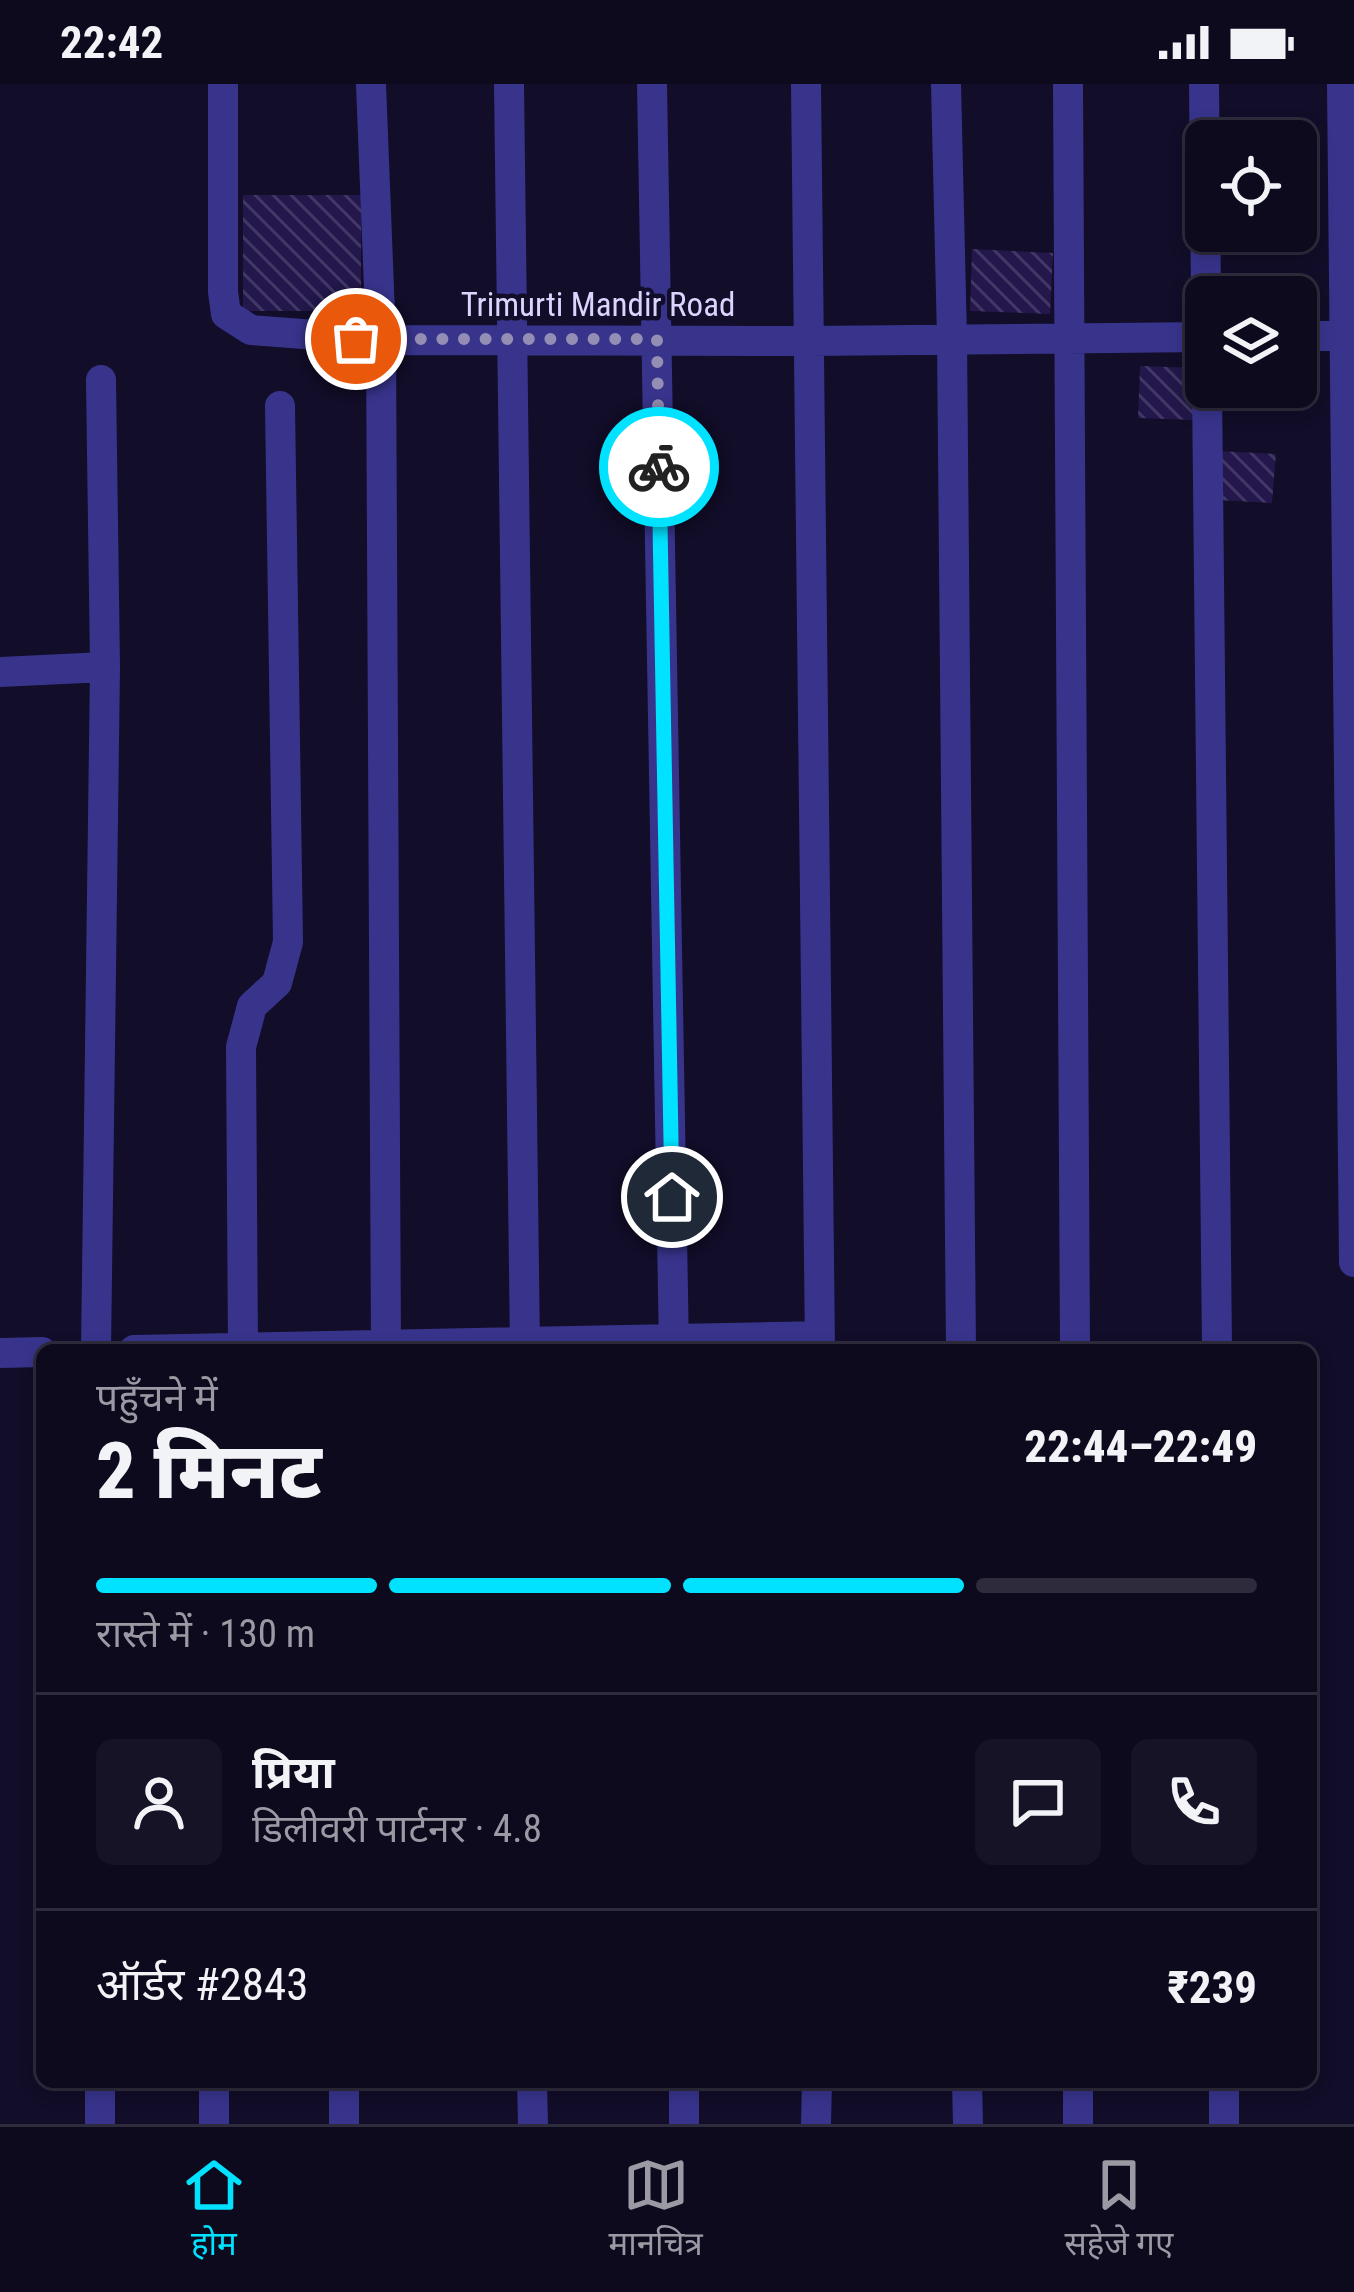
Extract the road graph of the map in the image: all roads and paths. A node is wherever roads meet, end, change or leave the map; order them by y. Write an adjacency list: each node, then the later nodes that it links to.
1 (223, 84): 17 (street, Trimurti Mandir Road)
2 (371, 84): 17 (street)
3 (509, 84): 18 (street)
4 (652, 84): 16 (street)
5 (806, 84): 19 (street)
6 (946, 84): 15 (street)
7 (1068, 84): 13 (street)
8 (1204, 84): 10 (street)
9 (1342, 84): 12 (street)
10 (1206, 276)
11 (1317, 336): 12 (street)
12 (1348, 336): 25 (street)
13 (1070, 337): 14 (street, Trimurti Mandir Road); 15 (street, Trimurti Mandir Road); 34 (street)
14 (1185, 337)
15 (952, 338): 19 (street, Trimurti Mandir Road); 33 (street)
16 (657, 339): 18 (street, Trimurti Mandir Road); 19 (street, Trimurti Mandir Road); 31 (street)
17 (381, 340): 18 (street, Trimurti Mandir Road); 29 (street)
18 (514, 340): 30 (street)
19 (809, 341): 26 (street)
20 (101, 380): 23 (street)
21 (280, 406): 28 (street)
22 (1207, 408): 35 (street)
23 (105, 668): 24 (street); 27 (street)
24 (0, 672)
25 (1354, 1262)
26 (820, 1343): 32 (street)
27 (96, 1344)
28 (243, 1344)
29 (386, 1344)
30 (525, 1344)
31 (674, 1344)
32 (747, 1344)
33 (961, 1344)
34 (1075, 1344)
35 (1217, 1344)
36 (36, 1352): 37 (street)
37 (0, 1353)
38 (100, 2088): 47 (street)
39 (214, 2088): 48 (street)
40 (344, 2088): 49 (street)
41 (532, 2088): 50 (street)
42 (684, 2088): 51 (street)
43 (817, 2088): 52 (street)
44 (967, 2088): 53 (street)
45 (1078, 2088): 54 (street)
46 (1224, 2088): 55 (street)
47 (100, 2124)
48 (214, 2124)
49 (344, 2124)
50 (532, 2124)
51 (684, 2124)
52 (816, 2124)
53 (968, 2124)
54 (1078, 2124)
55 (1224, 2124)

